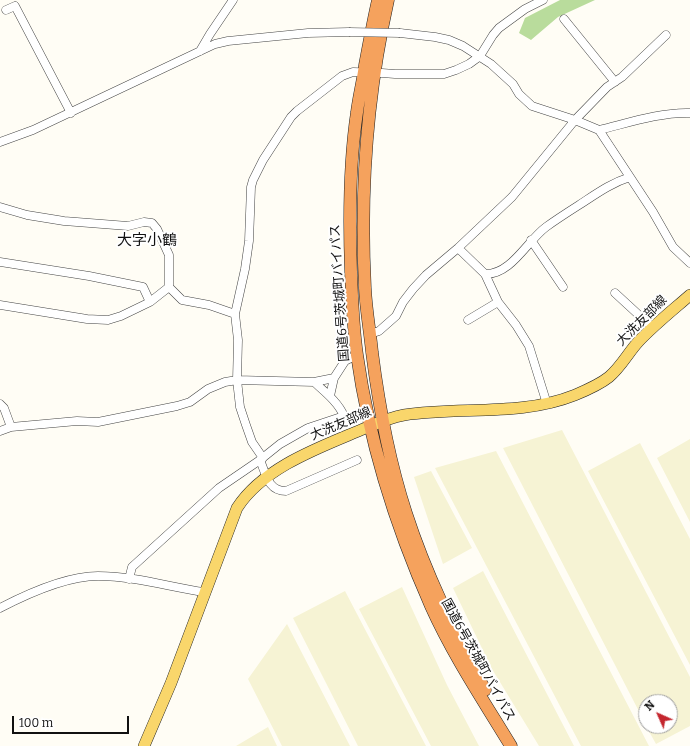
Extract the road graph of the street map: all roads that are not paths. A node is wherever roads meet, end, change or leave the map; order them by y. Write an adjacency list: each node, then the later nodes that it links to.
1 (233, 0): 8 (street)
2 (378, 0): 10 (highway, 国道6号茨城町バイパス)
3 (388, 0): 10 (highway, 国道6号茨城町バイパス)
4 (543, 0): 9 (street)
5 (6, 10): 12 (street)
6 (564, 19): 11 (street)
7 (666, 35): 11 (street)
8 (200, 51): 9 (street, bridge); 12 (street)
9 (480, 56): 10 (street); 14 (street)
10 (370, 72): 31 (street); 34 (highway, 国道6号茨城町バイパス); 35 (highway, 国道6号茨城町バイパス)
11 (615, 82): 14 (street)
12 (71, 113): 16 (street)
13 (690, 113): 15 (street)
14 (575, 120): 15 (street); 20 (street)
15 (599, 130): 17 (street)
16 (0, 142)
17 (630, 177): 19 (street); 22 (street)
18 (0, 207): 24 (street)
19 (531, 240): 23 (street); 25 (street)
20 (458, 248): 23 (street); 34 (street)
21 (0, 262): 28 (street)
22 (690, 263)
23 (485, 274): 29 (street)
24 (169, 287): 28 (street); 31 (street)
25 (562, 287)
26 (615, 293): 33 (street)
27 (690, 295): 33 (main road, 大洗友部線)
28 (150, 302): 30 (street)
29 (498, 302): 32 (street); 41 (street)
30 (0, 305)
31 (235, 314): 37 (street)
32 (468, 320)
33 (653, 328): 41 (main road, 大洗友部線)
34 (370, 334): 42 (highway, 国道6号茨城町バイパス)
35 (357, 356): 36 (street); 43 (highway, 国道6号茨城町バイパス)
36 (334, 378): 38 (street); 39 (street)
37 (237, 380): 38 (street); 44 (street); 46 (street)
38 (314, 382): 39 (street)
39 (330, 396): 46 (street)
40 (0, 404): 44 (street)
41 (548, 404): 42 (main road, 大洗友部線)
42 (383, 421): 43 (main road, 大洗友部線); 54 (highway, 国道6号茨城町バイパス)
43 (370, 426): 48 (main road, 大洗友部線); 53 (highway, 国道6号茨城町バイパス)
44 (11, 427): 45 (street)
45 (0, 431)
46 (261, 459): 48 (street); 49 (street)
47 (357, 460): 48 (street)
48 (267, 477): 50 (main road, 大洗友部線)
49 (129, 579): 50 (street); 51 (street)
50 (204, 592): 52 (main road, 大洗友部線)
51 (0, 608)
52 (144, 746)
53 (511, 746)
54 (514, 746)

